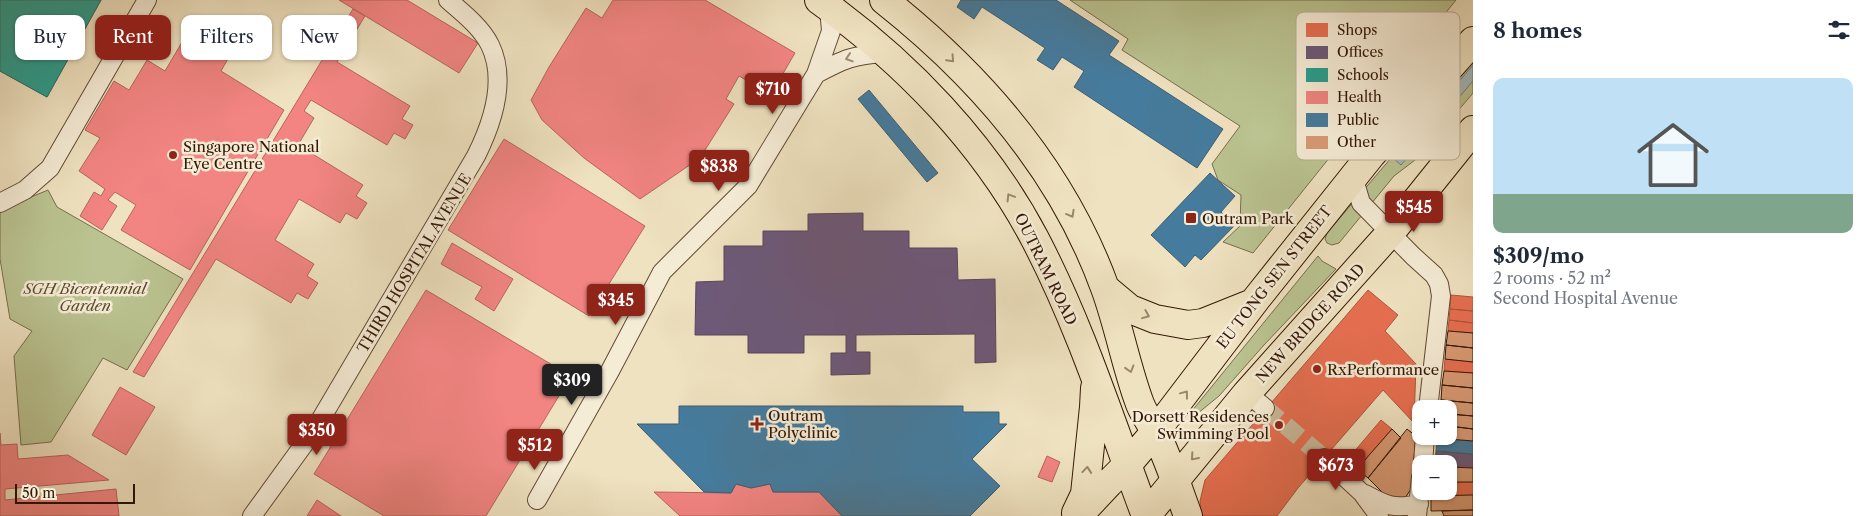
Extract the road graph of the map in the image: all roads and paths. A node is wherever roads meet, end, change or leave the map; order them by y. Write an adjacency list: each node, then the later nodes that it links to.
1 (148, 0): 14 (street)
2 (448, 0): 27 (street, THIRD HOSPITAL AVENUE)
3 (884, 0): 16 (main road, one-way to 16)
4 (824, 4): 6 (main road, OUTRAM ROAD); 8 (street)
5 (1473, 40): 7 (main road, EU TONG SEN STREET)
6 (885, 53): 8 (street, one-way to 8); 18 (main road, OUTRAM ROAD, one-way to 6)
7 (1460, 55)
8 (816, 74): 25 (street)
9 (1473, 130): 10 (main road, NEW BRIDGE ROAD)
10 (1460, 146)
11 (1367, 160): 13 (main road, EU TONG SEN STREET)
12 (1449, 160): 15 (main road, NEW BRIDGE ROAD)
13 (1353, 176): 15 (street); 17 (main road, EU TONG SEN STREET)
14 (0, 203)
15 (1391, 232): 19 (street); 23 (main road, NEW BRIDGE ROAD, one-way to 23)
16 (1106, 289): 17 (main road, one-way to 17); 20 (main road, one-way to 20)
17 (1253, 303): 20 (main road, EU TONG SEN STREET, one-way to 17)
18 (1095, 377): 22 (main road, OUTRAM ROAD); 28 (main road, one-way to 18)
19 (1429, 400)
20 (1155, 432): 22 (main road, EU TONG SEN STREET); 23 (main road)
21 (1328, 462): 24 (street)
22 (1127, 466): 29 (main road, EU TONG SEN STREET); 30 (main road, OUTRAM ROAD)
23 (1174, 480): 30 (main road, NEW BRIDGE ROAD); 31 (main road)
24 (1362, 493): 26 (street); 32 (street)
25 (537, 500)
26 (1418, 510)
27 (252, 516)
28 (1073, 516)
29 (1078, 516)
30 (1146, 516)
31 (1188, 516)
32 (1379, 516)

